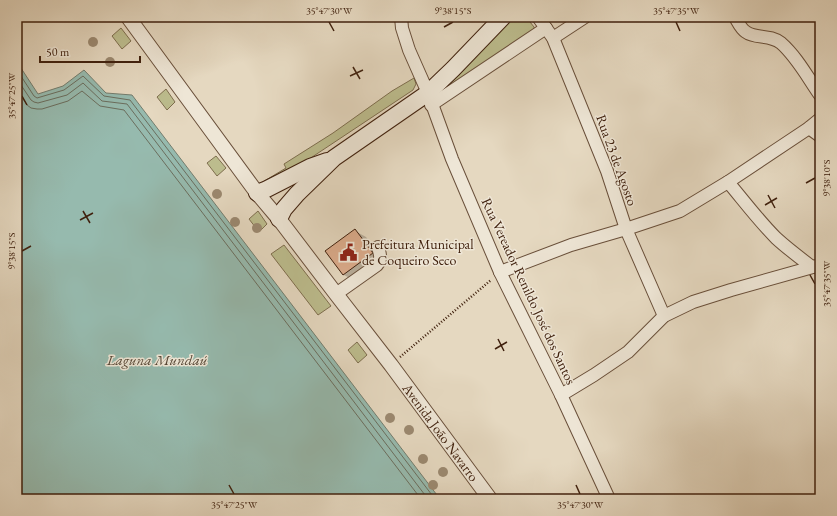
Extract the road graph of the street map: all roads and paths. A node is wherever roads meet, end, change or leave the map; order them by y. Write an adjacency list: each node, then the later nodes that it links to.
1 (128, 17): 15 (street, Avenida João Navarro)
2 (401, 17): 9 (street, Rua Vereador Renildo José dos Santos)
3 (503, 17): 9 (main road)
4 (538, 17): 7 (street, Rua 23 de Agosto)
5 (585, 17): 7 (street)
6 (735, 17): 8 (street)
7 (550, 33): 9 (street); 17 (street, Rua 23 de Agosto)
8 (820, 95)
9 (430, 99): 13 (main road); 20 (street, Rua Vereador Renildo José dos Santos)
10 (820, 119): 11 (street)
11 (809, 128): 12 (street); 14 (street)
12 (820, 136)
13 (334, 158): 15 (main road); 16 (main road)
14 (728, 182): 17 (street); 19 (street)
15 (257, 193): 16 (street, Avenida João Navarro)
16 (279, 219): 21 (street, Avenida João Navarro)
17 (626, 229): 20 (street); 22 (street, Rua 23 de Agosto)
18 (378, 247): 21 (street)
19 (816, 266): 22 (street)
20 (500, 272): 23 (path); 24 (street, Rua Vereador Renildo José dos Santos)
21 (336, 294): 23 (street, Avenida João Navarro)
22 (664, 316): 24 (street)
23 (391, 365): 25 (street, Avenida João Navarro)
24 (561, 395): 26 (street, Rua Vereador Renildo José dos Santos)
25 (490, 499)
26 (609, 499)

